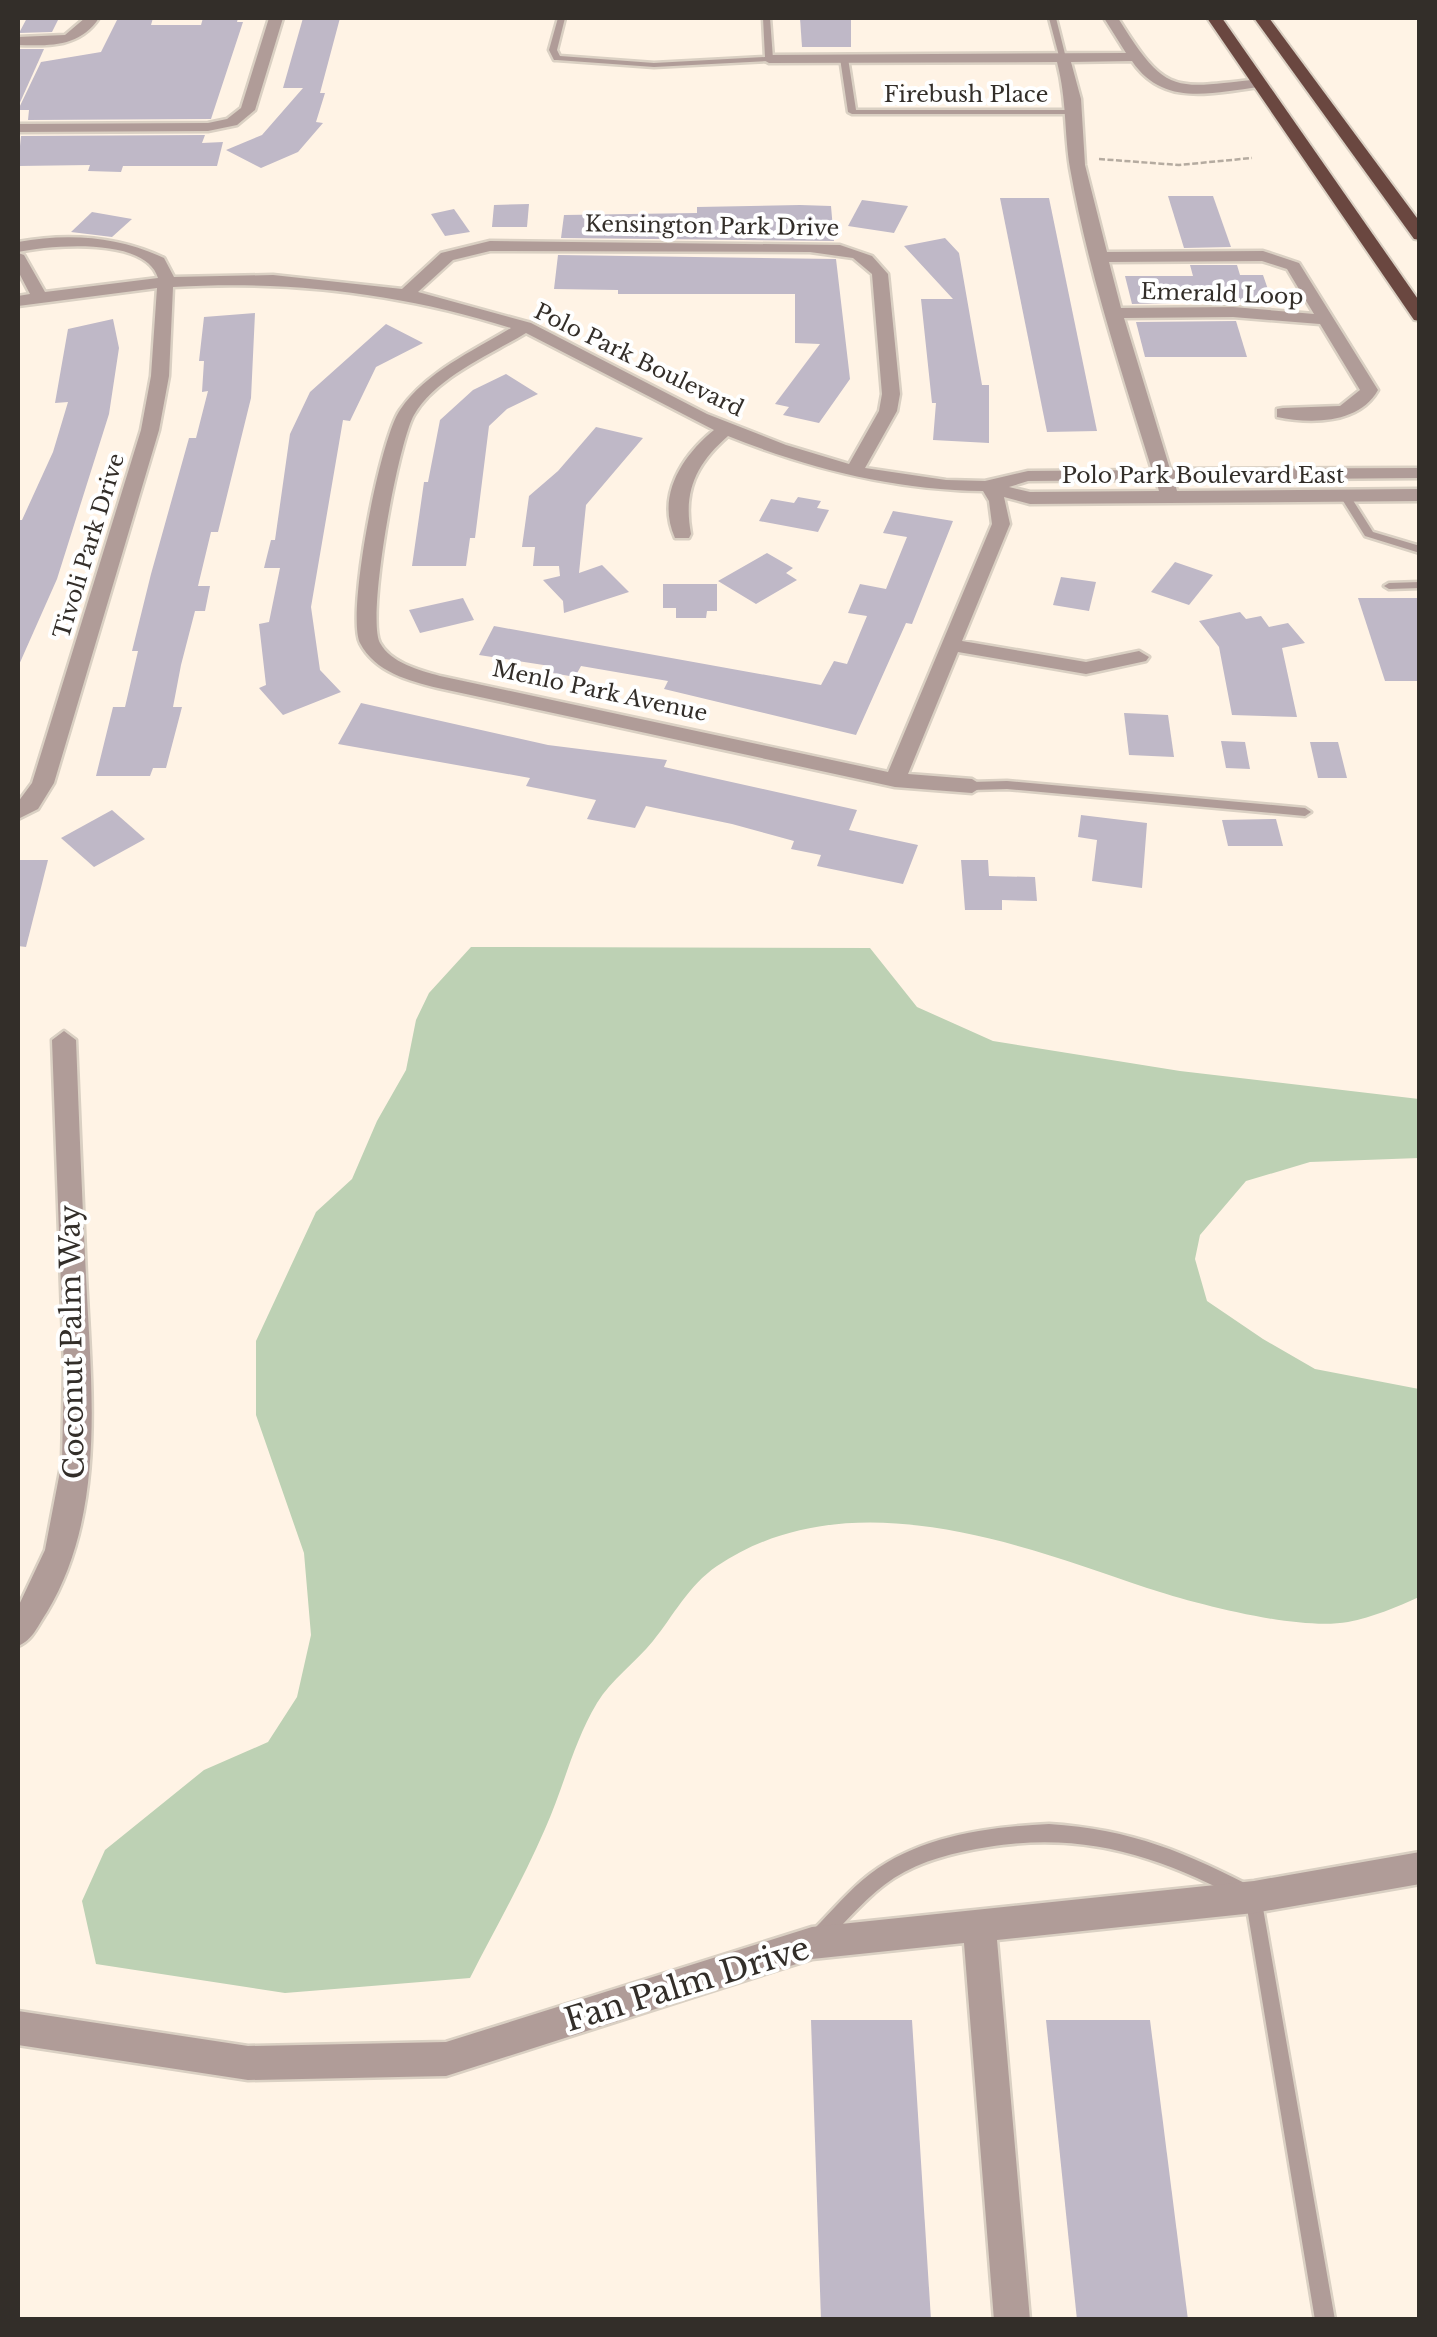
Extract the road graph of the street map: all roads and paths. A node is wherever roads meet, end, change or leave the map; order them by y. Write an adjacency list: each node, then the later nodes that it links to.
1 (92, 18): 9 (street)
2 (276, 18): 16 (street)
3 (561, 18): 12 (lane)
4 (767, 18): 12 (lane)
5 (1052, 18): 10 (lane)
6 (1111, 18): 11 (street)
7 (1215, 18): 14 (highway)
8 (1262, 18): 19 (highway)
9 (18, 42)
10 (1063, 56): 11 (street); 13 (street); 15 (street, Emerald Loop)
11 (1134, 57): 14 (street)
12 (769, 58): 13 (street)
13 (844, 58): 15 (lane, Firebush Place)
14 (1260, 83): 28 (highway)
15 (1075, 112): 18 (street, Emerald Loop)
16 (18, 128)
17 (1252, 158): 18 (path)
18 (1077, 165): 21 (street, Emerald Loop)
19 (1420, 235)
20 (18, 247): 23 (street)
21 (1100, 257): 27 (street, Emerald Loop); 29 (street, Emerald Loop)
22 (18, 258): 25 (street)
23 (166, 281): 24 (street, Polo Park Boulevard); 25 (street, Polo Park Boulevard); 51 (street, Tivoli Park Drive)
24 (406, 294): 30 (street, Polo Park Boulevard); 33 (street, Kensington Park Drive)
25 (40, 297): 26 (street, Polo Park Boulevard)
26 (18, 301)
27 (1114, 313): 29 (street, Emerald Loop); 36 (street, Emerald Loop)
28 (1420, 316)
29 (1328, 320): 31 (street, Emerald Loop)
30 (525, 327): 32 (street, Polo Park Boulevard); 49 (street, Menlo Park Avenue)
31 (1283, 413)
32 (725, 430): 33 (street, Polo Park Boulevard); 43 (street)
33 (855, 469): 37 (street, Polo Park Boulevard)
34 (1420, 473): 35 (street, Polo Park Boulevard)
35 (1335, 474): 36 (street, Polo Park Boulevard); 38 (street)
36 (1163, 475): 37 (street, Polo Park Boulevard); 40 (street, Emerald Loop)
37 (989, 487): 41 (street, Polo Park Boulevard East); 42 (street)
38 (1345, 496): 39 (street, Polo Park Boulevard East); 40 (street, Polo Park Boulevard East); 44 (lane)
39 (1420, 496)
40 (1170, 497): 41 (street, Polo Park Boulevard East)
41 (1030, 498): 42 (street)
42 (1001, 517): 47 (street)
43 (682, 534)
44 (1420, 550)
45 (1420, 585): 46 (lane)
46 (1389, 586)
47 (950, 645): 48 (street); 49 (street)
48 (1140, 657)
49 (895, 780): 50 (street, Menlo Park Avenue)
50 (972, 786): 52 (lane)
51 (18, 812)
52 (1305, 812)
53 (64, 1040): 54 (street, Coconut Palm Way)
54 (18, 1632)
55 (1420, 1868): 56 (street, Fan Palm Drive)
56 (1254, 1897): 57 (street, Fan Palm Drive); 58 (lane); 61 (lane)
57 (979, 1925): 58 (street, Fan Palm Drive); 60 (street)
58 (812, 1943): 59 (street, Fan Palm Drive)
59 (18, 2028)
60 (1012, 2320)
61 (1326, 2320)

